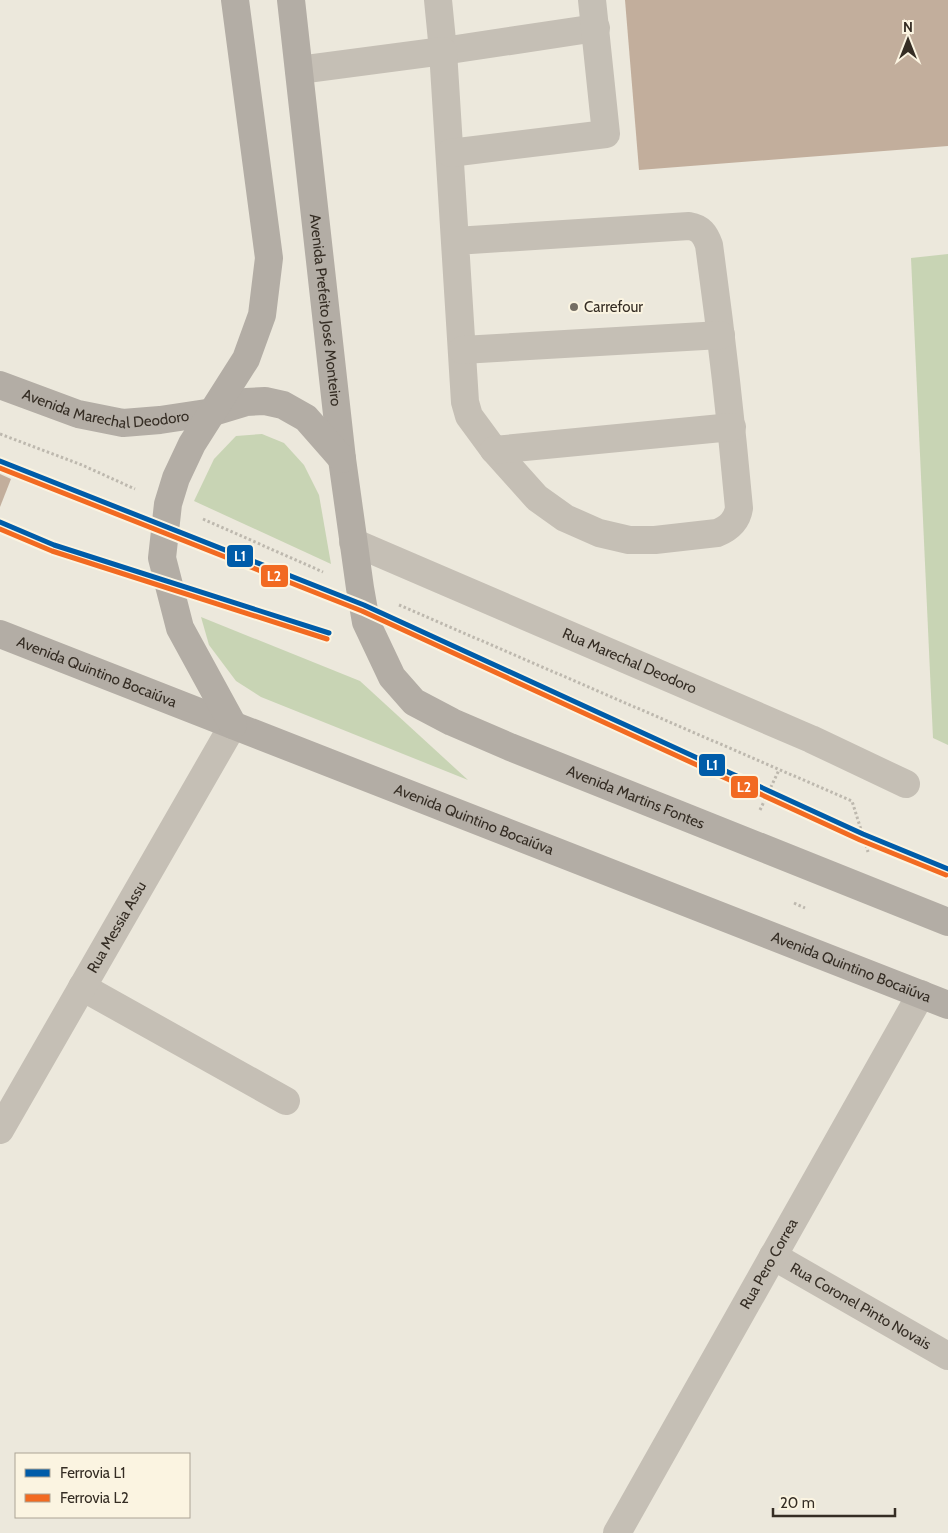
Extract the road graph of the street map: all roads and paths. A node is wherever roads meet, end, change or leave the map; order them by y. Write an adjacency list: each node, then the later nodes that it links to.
1 (235, 0): 13 (main road)
2 (291, 0): 7 (main road, Avenida Prefeito José Monteiro)
3 (438, 0): 6 (street)
4 (592, 0): 5 (street)
5 (596, 28): 6 (street); 8 (street)
6 (444, 51): 7 (street); 8 (street)
7 (299, 70): 17 (main road, Avenida Prefeito José Monteiro)
8 (450, 153): 9 (street)
9 (455, 241): 10 (street); 11 (street)
10 (721, 335): 11 (street); 14 (street)
11 (462, 350): 16 (street)
12 (0, 386): 13 (main road, Avenida Marechal Deodoro)
13 (213, 412): 17 (main road, Avenida Marechal Deodoro); 18 (main road)
14 (732, 427): 16 (street); 16 (street)
15 (0, 434): 18 (path)
16 (494, 450)
17 (342, 459): 19 (main road, Avenida Prefeito José Monteiro)
18 (168, 504): 20 (path); 23 (main road)
19 (353, 542): 20 (main road, Avenida Prefeito José Monteiro); 25 (street, Rua Marechal Deodoro)
20 (360, 588): 21 (main road, Avenida Prefeito José Monteiro); 24 (path)
21 (366, 622): 28 (main road, Avenida Martins Fontes)
22 (0, 634): 23 (main road, Avenida Quintino Bocaiúva)
23 (232, 725): 29 (street, Rua Messia Assu); 30 (main road, Avenida Quintino Bocaiúva)
24 (778, 770): 26 (path); 27 (path)
25 (906, 784)
26 (759, 811)
27 (870, 855)
28 (948, 922)
29 (82, 987): 32 (street); 33 (street, Rua Messia Assu)
30 (921, 994): 31 (main road, Avenida Quintino Bocaiúva); 34 (street, Rua Pero Correa)
31 (948, 1005)
32 (286, 1101)
33 (0, 1130)
34 (773, 1256): 35 (street, Rua Coronel Pinto Novais); 36 (street, Rua Pero Correa)
35 (948, 1356)
36 (617, 1533)

